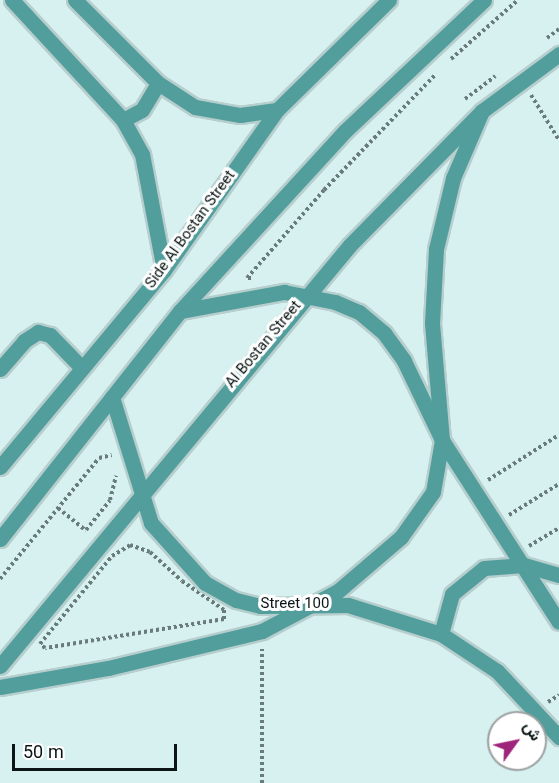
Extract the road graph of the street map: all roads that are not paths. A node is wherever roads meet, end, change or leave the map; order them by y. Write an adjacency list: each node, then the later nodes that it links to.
1 (12, 0): 9 (street)
2 (75, 0): 6 (street)
3 (389, 0): 7 (street, Side Al Bostan Street)
4 (484, 0): 12 (street)
5 (559, 54): 8 (street, Al Bostan Street)
6 (158, 83): 7 (street); 9 (street)
7 (277, 110): 10 (street, Side Al Bostan Street)
8 (482, 111): 11 (street, Al Bostan Street); 16 (street)
9 (123, 120): 10 (street)
10 (164, 270): 13 (street, Side Al Bostan Street)
11 (306, 294): 12 (street); 16 (street); 18 (street, Al Bostan Street)
12 (180, 311): 15 (street)
13 (82, 368): 14 (street); 17 (street, Side Al Bostan Street)
14 (0, 369)
15 (112, 397): 18 (street, Street 100); 19 (street)
16 (442, 440): 20 (street); 22 (street)
17 (0, 467)
18 (139, 494): 22 (street, Street 100); 25 (street, Al Bostan Street)
19 (3, 529)
20 (521, 559): 21 (street); 23 (street); 24 (street)
21 (559, 575)
22 (314, 604): 24 (street, Street 100); 26 (street)
23 (559, 622)
24 (441, 634): 27 (street, Street 100)
25 (0, 666)
26 (0, 687)
27 (559, 737)

